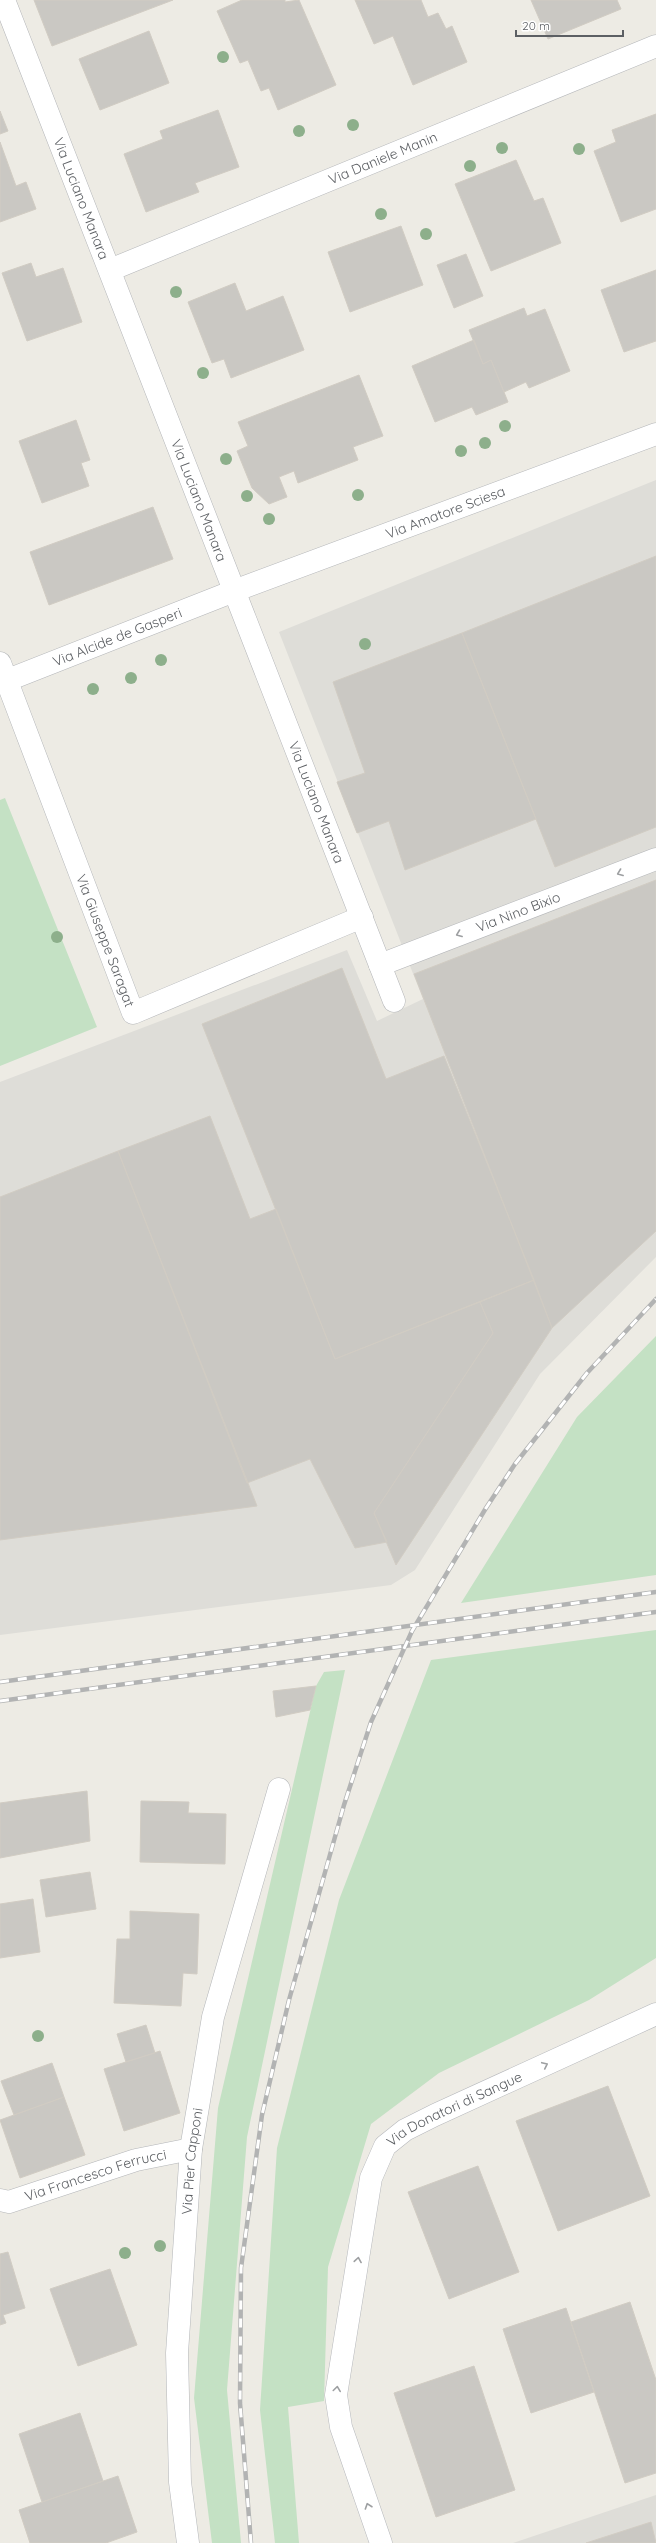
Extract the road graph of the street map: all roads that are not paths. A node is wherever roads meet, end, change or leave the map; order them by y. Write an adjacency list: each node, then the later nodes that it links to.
1 (4, 0): 3 (street, Via Luciano Manara)
2 (656, 46): 3 (street, Via Daniele Manin)
3 (110, 270): 5 (street, Via Luciano Manara)
4 (656, 434): 5 (street, Via Amatore Sciesa)
5 (234, 591): 6 (street, Via Alcide de Gasperi); 8 (street, Via Luciano Manara)
6 (2, 676): 8 (street, Via Giuseppe Saragat)
7 (656, 859): 9 (street, Via Nino Bixio, one-way to 9)
8 (362, 917): 9 (street, Via Luciano Manara)
9 (380, 964): 10 (street, Via Luciano Manara)
10 (394, 1001)
11 (279, 1789): 13 (street, Via Pier Capponi)
12 (656, 2014): 16 (street, Via Donatori di Sangue, one-way to 12)
13 (191, 2149): 14 (street, Via Francesco Ferrucci); 15 (street, Via Pier Capponi)
14 (0, 2200)
15 (188, 2543)
16 (381, 2543)

